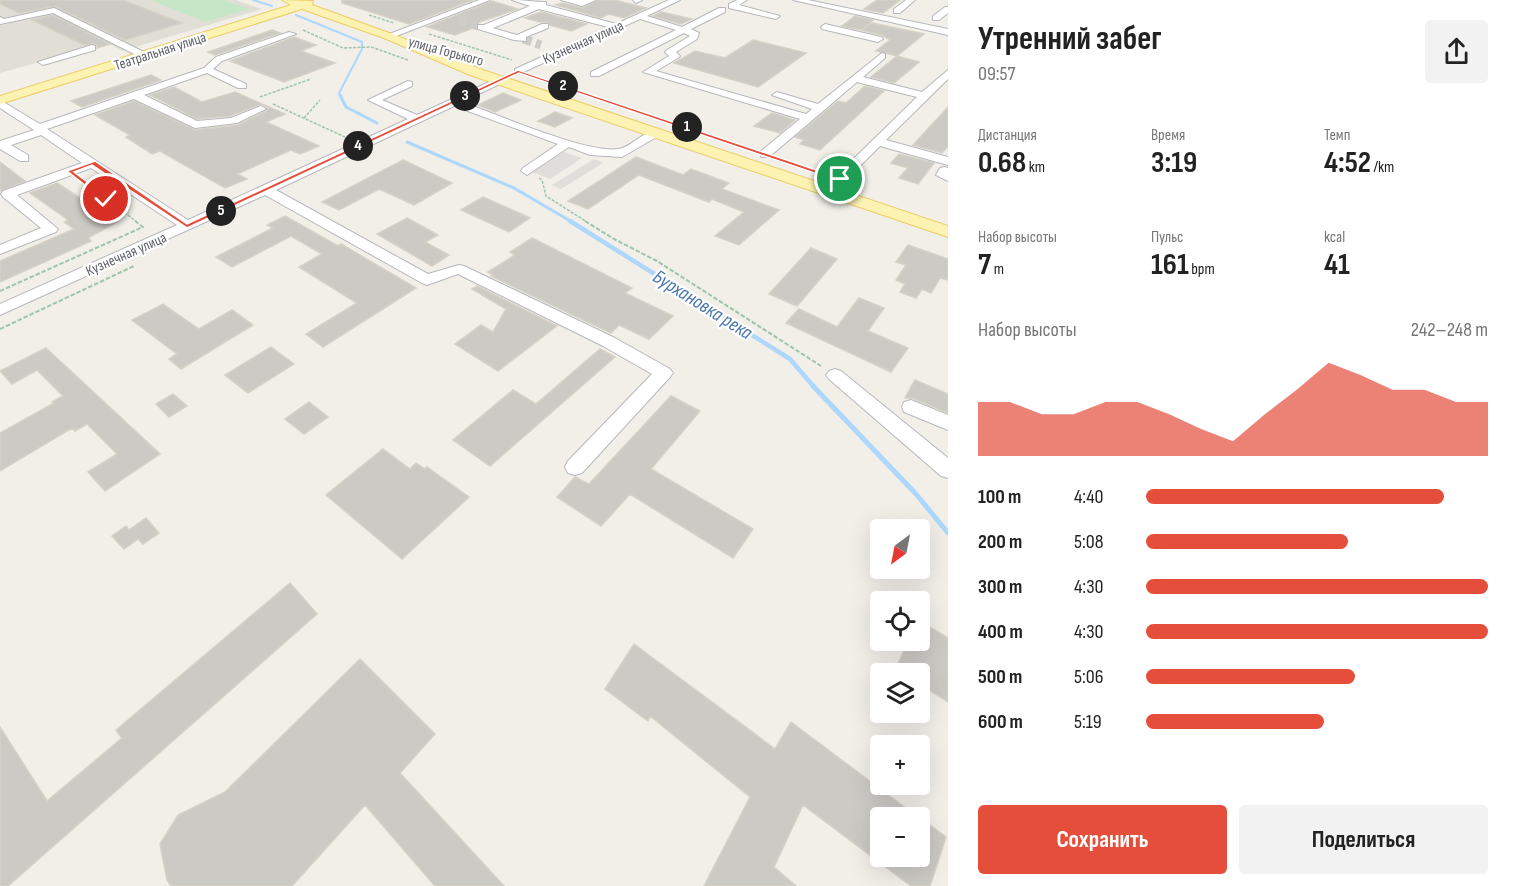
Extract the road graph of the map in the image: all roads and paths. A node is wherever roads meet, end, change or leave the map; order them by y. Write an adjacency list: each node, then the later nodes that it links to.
1 (286, 0): 12 (main road, улица Горького)
2 (320, 0): 12 (main road, Театральная улица)
3 (486, 0): 17 (street)
4 (516, 0): 13 (street)
5 (555, 0): 13 (street)
6 (565, 0): 7 (street)
7 (592, 0)
8 (676, 0): 19 (street, Кузнечная улица)
9 (744, 0): 18 (street)
10 (796, 0): 29 (street)
11 (911, 0): 16 (street)
12 (303, 5): 30 (main road, улица Горького); 35 (main road, Театральная улица)
13 (539, 6): 23 (street); 24 (street)
14 (948, 9): 20 (street)
15 (722, 10): 26 (street)
16 (897, 11)
17 (443, 16): 22 (street); 30 (street)
18 (776, 16)
19 (641, 17): 24 (street, Кузнечная улица); 26 (street)
20 (936, 18)
21 (0, 20): 35 (street)
22 (458, 20)
23 (545, 26)
24 (618, 27): 33 (street, Кузнечная улица)
25 (825, 27): 29 (street)
26 (686, 29): 40 (street); 46 (street)
27 (294, 30): 37 (path); 43 (street)
28 (948, 32): 29 (street)
29 (886, 33)
30 (388, 36): 38 (main road, улица Горького); 44 (main road, улица Горького)
31 (92, 48): 34 (street)
32 (552, 48): 33 (street)
33 (564, 51): 44 (street, Кузнечная улица)
34 (68, 55): 39 (street); 42 (street)
35 (145, 56): 42 (main road, Театральная улица)
36 (882, 56): 47 (street)
37 (412, 61)
38 (482, 61)
39 (43, 62)
40 (664, 63): 41 (street); 62 (street)
41 (675, 67)
42 (98, 70): 55 (main road, Театральная улица)
43 (207, 70): 50 (street); 52 (street)
44 (507, 73): 56 (street, Кузнечная улица); 57 (main road, улица Горького); 64 (main road, улица Горького)
45 (948, 73): 53 (street)
46 (595, 74)
47 (855, 78): 53 (street); 58 (street)
48 (311, 79): 60 (path)
49 (408, 84): 61 (street)
50 (242, 86)
51 (765, 92): 58 (street)
52 (135, 95): 59 (street); 63 (street)
53 (924, 96): 66 (street)
54 (320, 100): 60 (path)
55 (0, 102): 63 (street)
56 (453, 102): 61 (street, Кузнечная улица); 67 (street)
57 (622, 106)
58 (821, 108): 62 (street)
59 (261, 109)
60 (304, 118): 65 (path)
61 (417, 118): 79 (street, Кузнечная улица)
62 (808, 118): 69 (street)
63 (41, 130): 68 (street); 72 (street)
64 (656, 133): 67 (street); 78 (main road, улица Горького)
65 (345, 137)
66 (879, 142): 74 (street); 78 (street)
67 (567, 143): 76 (street)
68 (1, 145): 70 (street)
69 (760, 152): 71 (main road)
70 (24, 158)
71 (786, 161)
72 (93, 163): 75 (street); 81 (street)
73 (40, 168): 77 (street)
74 (947, 170)
75 (70, 171): 77 (street); 84 (path)
76 (527, 171): 88 (path)
77 (55, 177): 83 (street)
78 (833, 182): 80 (main road, улица Горького); 82 (main road, улица Горького)
79 (266, 190): 81 (street, Кузнечная улица); 91 (street)
80 (948, 214)
81 (187, 226): 86 (street, Кузнечная улица)
82 (948, 232)
83 (0, 250)
84 (0, 291)
85 (55, 303): 87 (path)
86 (1, 308)
87 (0, 329)
88 (835, 375): 92 (street)
89 (911, 407): 90 (street)
90 (948, 423)
91 (575, 467)
92 (948, 470)

